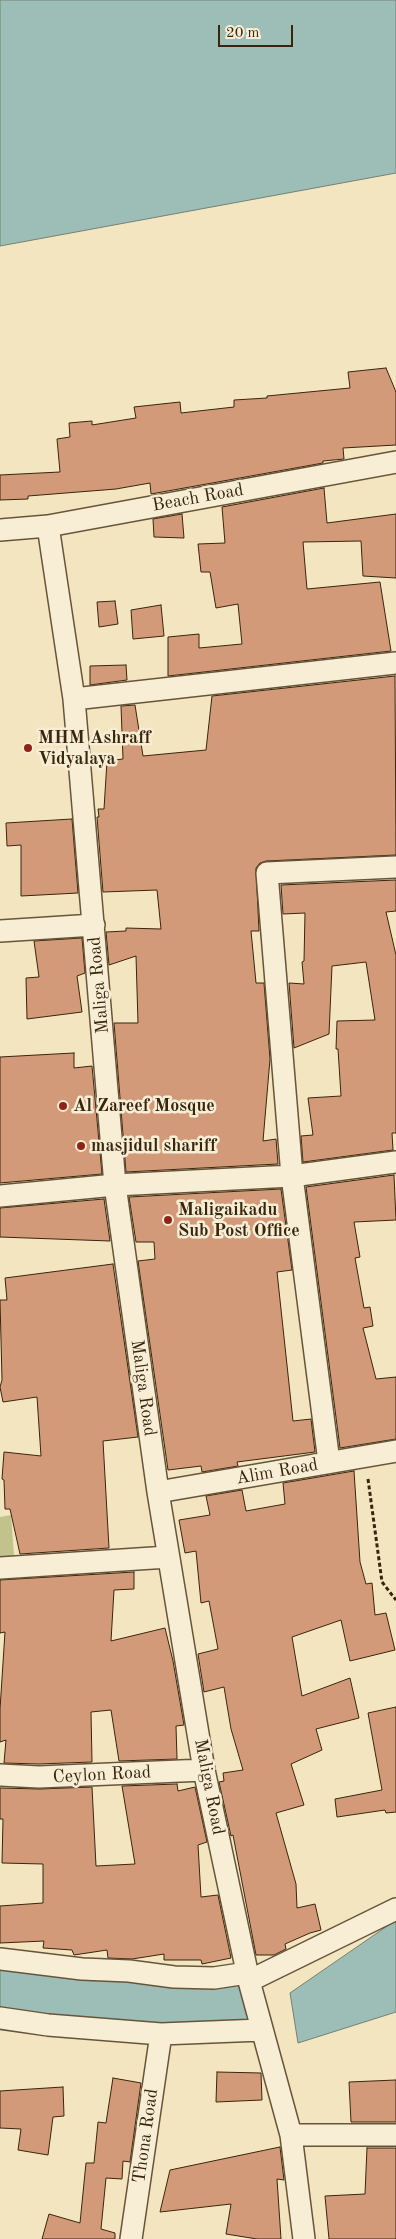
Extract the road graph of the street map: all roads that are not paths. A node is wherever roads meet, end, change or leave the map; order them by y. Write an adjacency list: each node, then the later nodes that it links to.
1 (396, 462): 2 (street, Beach Road)
2 (48, 526): 3 (street, Beach Road); 5 (street, Maliga Road)
3 (0, 530)
4 (396, 664): 5 (street)
5 (74, 699): 7 (street, Maliga Road)
6 (396, 867): 10 (street)
7 (94, 925): 8 (street); 11 (street, Maliga Road)
8 (0, 931)
9 (396, 1162): 10 (street)
10 (292, 1176): 11 (street); 14 (street)
11 (115, 1185): 12 (street); 15 (street, Maliga Road)
12 (0, 1196)
13 (396, 1451): 14 (street, Alim Road)
14 (329, 1462): 15 (street, Alim Road)
15 (158, 1492): 16 (street, Maliga Road)
16 (168, 1557): 17 (street); 18 (street, Maliga Road)
17 (0, 1568)
18 (204, 1770): 19 (street, Ceylon Road); 22 (street, Maliga Road)
19 (0, 1775)
20 (396, 1909): 22 (street)
21 (0, 1959): 22 (street)
22 (248, 1977): 24 (street, Maliga Road)
23 (0, 2018): 25 (street)
24 (261, 2030): 25 (street); 26 (street, Maliga Road)
25 (161, 2034): 28 (street, Thona Road)
26 (291, 2135): 27 (street); 29 (street, Maliga Road)
27 (396, 2135)
28 (131, 2239)
29 (304, 2239)

